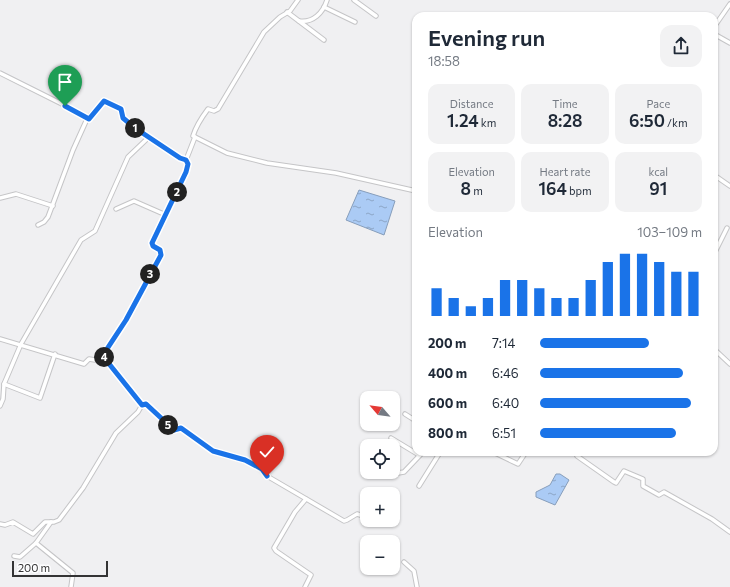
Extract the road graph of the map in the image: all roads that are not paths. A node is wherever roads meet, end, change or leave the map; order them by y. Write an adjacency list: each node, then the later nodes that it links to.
1 (298, 0): 6 (street)
2 (326, 0): 5 (street)
3 (354, 0): 7 (street)
4 (730, 4): 9 (street)
5 (324, 7): 8 (street); 10 (street)
6 (287, 12): 8 (street); 17 (street)
7 (376, 16)
8 (298, 21): 12 (street)
9 (718, 21)
10 (355, 22)
11 (718, 36): 13 (street)
12 (324, 40)
13 (730, 43)
14 (0, 73): 15 (street)
15 (87, 119): 16 (street); 23 (street)
16 (149, 137): 18 (street); 30 (street)
17 (195, 137): 18 (street); 21 (street)
18 (186, 160): 25 (street)
19 (718, 178): 20 (street)
20 (730, 186)
21 (412, 190)
22 (0, 198): 23 (street)
23 (53, 206): 26 (street)
24 (116, 208): 25 (street)
25 (166, 215): 33 (street)
26 (38, 225)
27 (727, 228): 28 (street)
28 (718, 246)
29 (0, 339): 30 (street)
30 (21, 344): 32 (street); 35 (street)
31 (718, 353): 34 (street)
32 (55, 354): 33 (street); 35 (street)
33 (104, 355): 36 (street)
34 (730, 364)
35 (4, 384): 37 (street)
36 (142, 405): 49 (street); 51 (street)
37 (0, 406)
38 (405, 414): 39 (street)
39 (412, 418)
40 (390, 438): 41 (street)
41 (412, 449)
42 (418, 456): 47 (street)
43 (438, 456): 48 (street)
44 (501, 456): 45 (street)
45 (523, 456)
46 (577, 456): 53 (street)
47 (400, 473)
48 (419, 486)
49 (306, 499): 50 (street); 58 (street)
50 (360, 515)
51 (51, 522): 52 (street); 54 (street)
52 (0, 524)
53 (730, 532)
54 (36, 543): 55 (street); 57 (street)
55 (14, 556)
56 (404, 562): 59 (street)
57 (72, 587)
58 (305, 587)
59 (417, 587)

